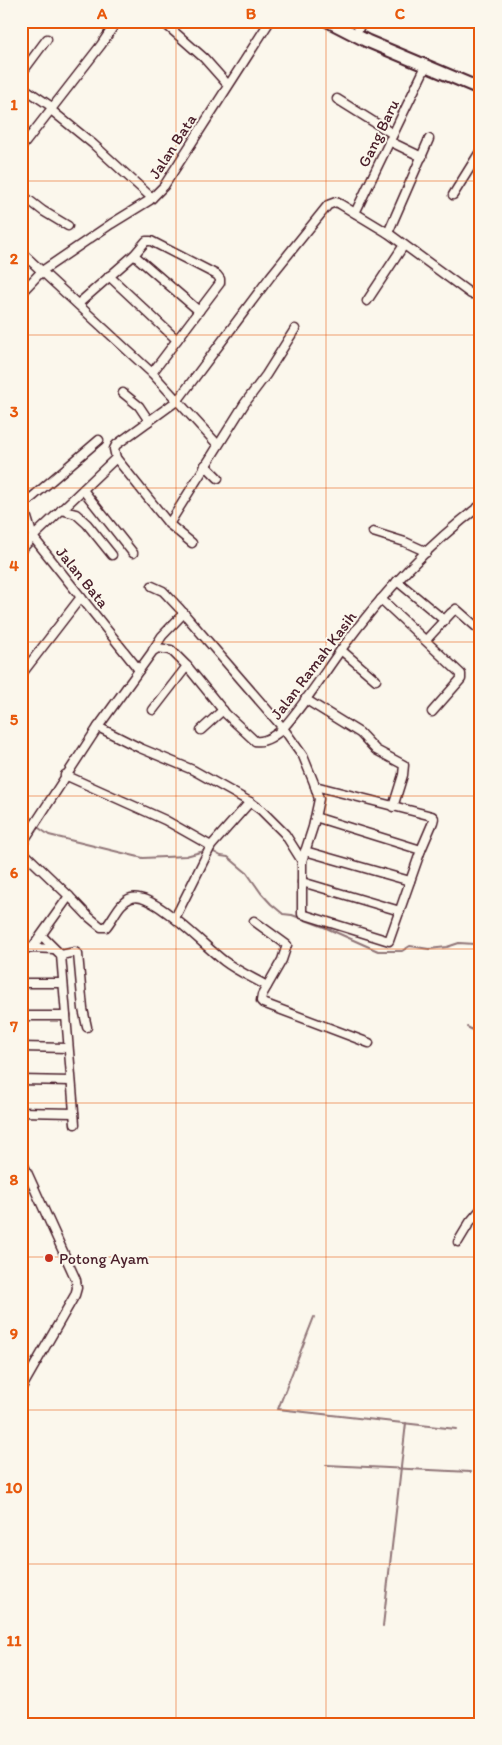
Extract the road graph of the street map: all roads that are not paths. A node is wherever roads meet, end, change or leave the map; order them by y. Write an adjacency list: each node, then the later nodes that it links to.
1 (117, 21): 14 (street)
2 (162, 21): 10 (street)
3 (270, 21): 10 (street, Jalan Bata)
4 (328, 21): 6 (street)
5 (362, 21): 6 (street)
6 (356, 35): 8 (street)
7 (47, 39): 9 (street)
8 (426, 66): 12 (street); 15 (street, Gang Baru)
9 (21, 74)
10 (228, 84): 22 (street, Jalan Bata)
11 (21, 86): 14 (street)
12 (481, 89)
13 (337, 99): 15 (street)
14 (52, 108): 17 (street); 22 (street)
15 (391, 137): 19 (street); 23 (street, Gang Baru)
16 (429, 138): 19 (street)
17 (21, 148)
18 (481, 150): 21 (street)
19 (422, 156): 25 (street)
20 (21, 194): 24 (street)
21 (453, 195)
22 (152, 198): 29 (street, Jalan Bata)
23 (355, 213): 25 (street); 40 (street)
24 (68, 226)
25 (388, 233): 26 (street)
26 (404, 246): 31 (street); 33 (street)
27 (21, 252): 29 (street)
28 (134, 254): 30 (street); 35 (street); 35 (street)
29 (42, 271): 32 (street, Jalan Bata); 34 (street)
30 (109, 276): 34 (street); 37 (street)
31 (481, 287)
32 (21, 294)
33 (367, 301)
34 (78, 304): 38 (street)
35 (199, 311): 37 (street)
36 (295, 328): 43 (street)
37 (177, 340): 38 (street)
38 (152, 373): 40 (street)
39 (123, 393): 41 (street)
40 (178, 400): 41 (street); 43 (street)
41 (149, 421): 44 (street)
42 (99, 440): 49 (street)
43 (218, 445): 45 (street)
44 (116, 458): 47 (street); 52 (street)
45 (205, 465): 46 (street); 52 (street)
46 (218, 478)
47 (83, 490): 51 (street); 58 (street)
48 (21, 493): 49 (street, Jalan Bata)
49 (23, 505): 54 (street, Jalan Bata)
50 (481, 505): 57 (street, Jalan Ramah Kasih)
51 (61, 510): 54 (street); 59 (street)
52 (168, 524): 55 (street)
53 (373, 532): 57 (street)
54 (32, 536): 56 (street); 62 (street, Jalan Bata)
55 (192, 543)
56 (21, 550)
57 (426, 552): 60 (street, Jalan Ramah Kasih)
58 (133, 553)
59 (112, 555)
60 (397, 581): 63 (street, Jalan Ramah Kasih); 65 (street)
61 (152, 586): 64 (street)
62 (81, 597): 71 (street, Jalan Bata); 72 (street)
63 (381, 599): 67 (street); 68 (street, Jalan Ramah Kasih)
64 (184, 613): 69 (street); 79 (street)
65 (444, 620): 66 (street); 67 (street)
66 (481, 631)
67 (426, 640): 77 (street)
68 (341, 650): 73 (street); 74 (street, Jalan Ramah Kasih)
69 (153, 651): 70 (street, Jalan Ramah Kasih); 71 (street)
70 (187, 666): 75 (street); 76 (street, Jalan Ramah Kasih)
71 (139, 670): 78 (street)
72 (21, 675)
73 (376, 680)
74 (305, 699): 79 (street, Jalan Ramah Kasih); 84 (street)
75 (153, 710)
76 (223, 710): 79 (street, Jalan Ramah Kasih); 80 (street)
77 (432, 712)
78 (98, 727): 81 (street); 83 (street)
79 (283, 728): 82 (street)
80 (201, 730)
81 (65, 775): 86 (street); 92 (street)
82 (316, 786): 84 (street); 85 (street)
83 (250, 802): 86 (street); 89 (street)
84 (392, 807): 87 (street)
85 (315, 818): 87 (street); 88 (street)
86 (209, 850): 94 (street)
87 (421, 850): 90 (street)
88 (305, 851): 89 (street); 90 (street)
89 (302, 861): 91 (street)
90 (410, 881): 93 (street)
91 (302, 882): 93 (street); 93 (street)
92 (69, 896): 94 (street); 96 (street)
93 (400, 911)
94 (175, 918): 103 (street)
95 (254, 921): 103 (street)
96 (42, 936): 98 (street); 99 (street)
97 (21, 948): 98 (street)
98 (32, 948): 99 (street)
99 (54, 949): 100 (street)
100 (61, 955): 102 (street); 106 (street)
101 (21, 983): 102 (street)
102 (63, 983): 105 (street)
103 (267, 986): 107 (street)
104 (21, 1016): 105 (street)
105 (66, 1016): 109 (street)
106 (87, 1027)
107 (369, 1043)
108 (21, 1047): 109 (street)
109 (68, 1048): 111 (street)
110 (21, 1080): 111 (street)
111 (71, 1081): 113 (street)
112 (21, 1112): 113 (street)
113 (74, 1112): 114 (street)
114 (75, 1124)
115 (21, 1159): 118 (street)
116 (481, 1209): 117 (street)
117 (458, 1242)
118 (21, 1389)

